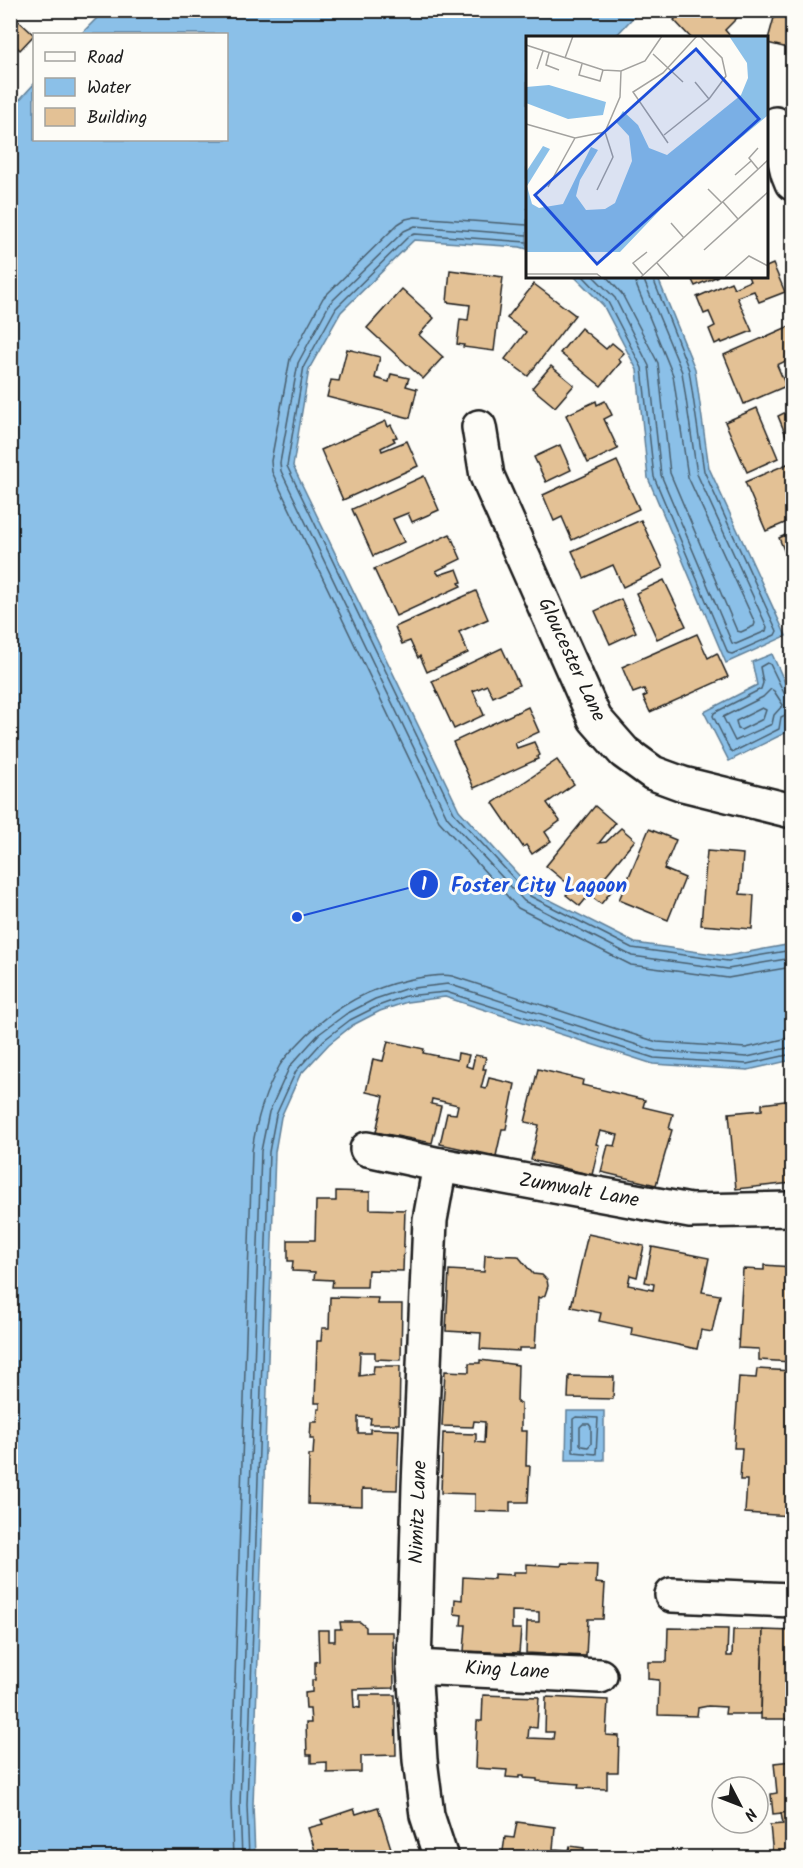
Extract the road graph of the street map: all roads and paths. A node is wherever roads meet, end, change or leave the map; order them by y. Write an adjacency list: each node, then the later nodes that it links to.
1 (776, 124): 2 (street)
2 (792, 183)
3 (479, 427): 4 (street, Gloucester Lane)
4 (792, 811)
5 (367, 1149): 6 (street, Zumwalt Lane)
6 (440, 1165): 7 (street, Zumwalt Lane); 10 (street, Nimitz Lane)
7 (792, 1209)
8 (672, 1595): 9 (street)
9 (792, 1600)
10 (414, 1666): 11 (street, King Lane); 12 (street, Nimitz Lane)
11 (600, 1676)
12 (441, 1857)

